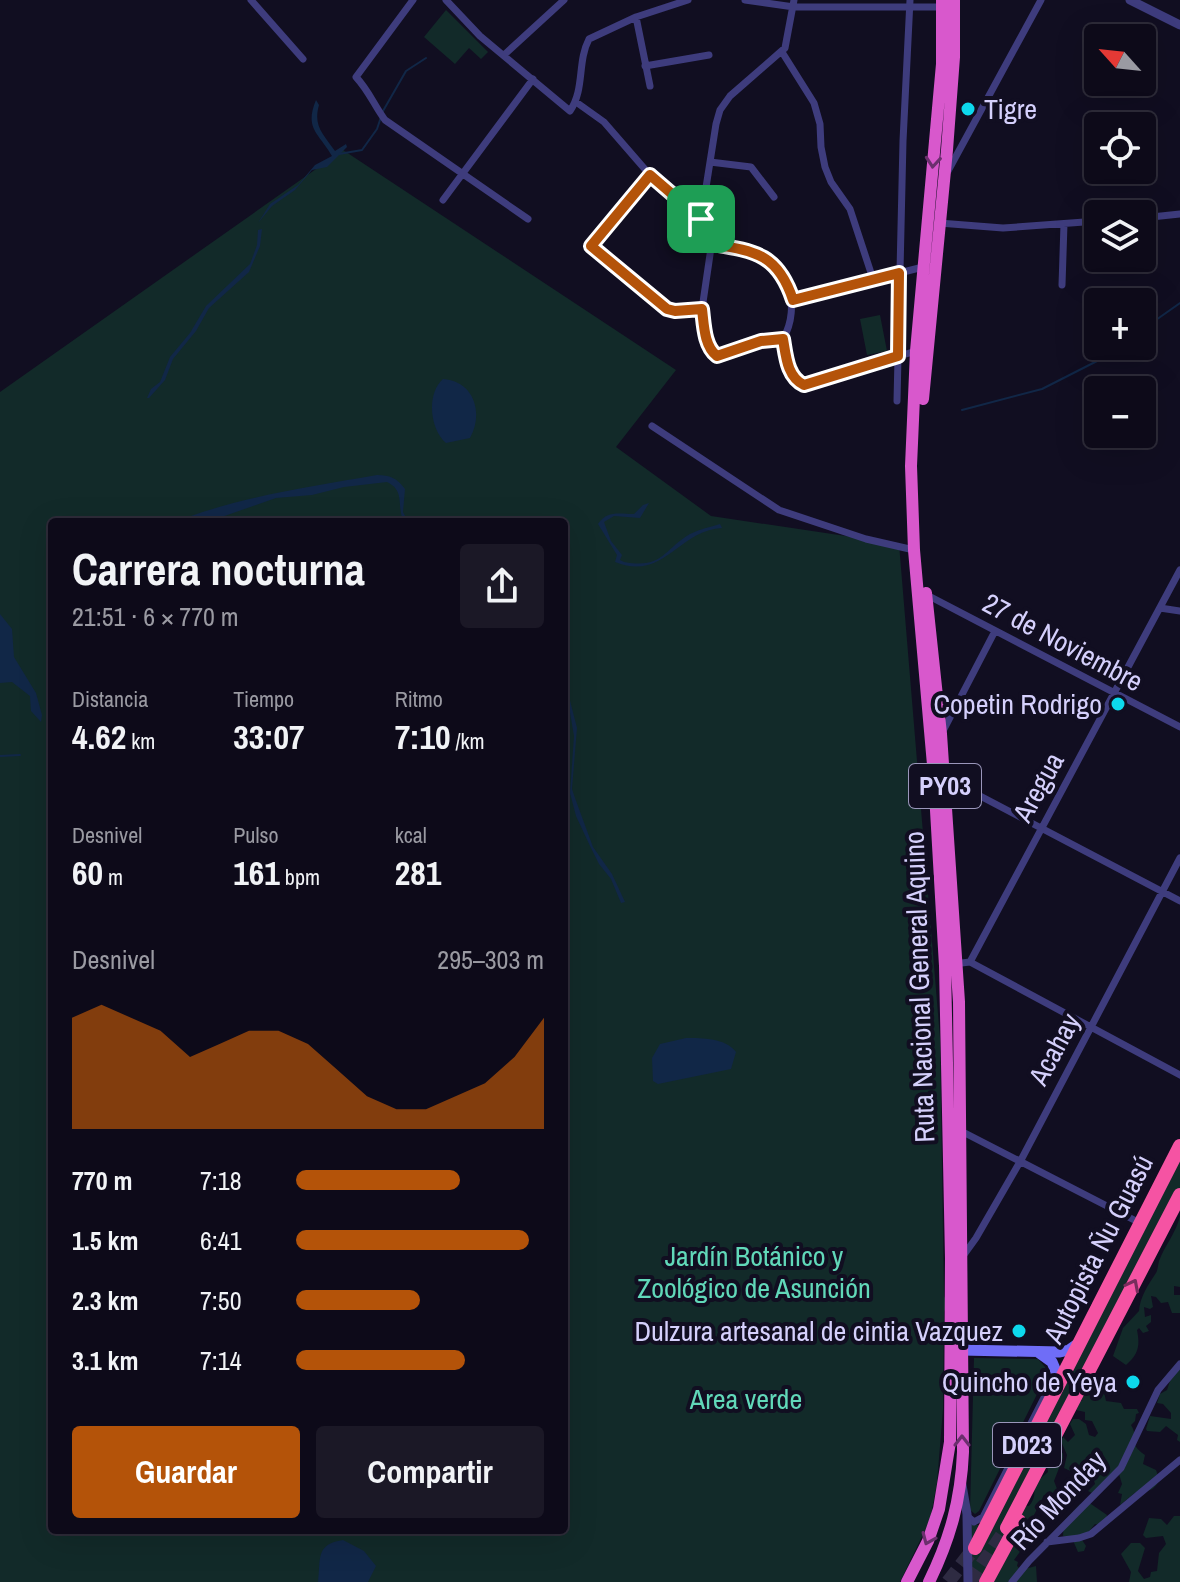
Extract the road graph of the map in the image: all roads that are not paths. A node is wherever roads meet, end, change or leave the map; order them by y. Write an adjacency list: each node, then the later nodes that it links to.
1 (251, 0): 17 (street)
2 (413, 0): 23 (street)
3 (446, 0): 15 (street)
4 (564, 0): 15 (street)
5 (688, 0): 12 (street)
6 (745, 0): 10 (street)
7 (1041, 0): 25 (street)
8 (1130, 0): 13 (street)
9 (946, 2): 11 (street); 25 (highway, Ruta Nacional General Aquino / PY03); 36 (highway, Ruta Nacional General Aquino / PY03, one-way to 36)
10 (794, 4): 11 (street); 14 (street)
11 (909, 4): 37 (street)
12 (636, 17): 18 (street); 21 (street)
13 (1179, 21)
14 (782, 52): 22 (street); 38 (street)
15 (504, 55): 19 (street)
16 (709, 55): 18 (street)
17 (303, 59)
18 (645, 66): 20 (street)
19 (533, 79): 21 (street); 23 (street)
20 (650, 86)
21 (576, 102): 24 (street)
22 (710, 162): 26 (street); 31 (street)
23 (464, 173): 27 (street); 30 (street)
24 (650, 175): 31 (street); 41 (street)
25 (945, 176): 33 (highway, Ruta Nacional General Aquino / PY03)
26 (774, 197)
27 (443, 200)
28 (1180, 214): 29 (street)
29 (1156, 217)
30 (528, 219)
31 (701, 219): 35 (street)
32 (1084, 222): 34 (street)
33 (939, 223): 34 (street); 49 (highway, Ruta Nacional General Aquino / PY03)
34 (1064, 224): 39 (street)
35 (712, 244): 40 (street); 41 (street)
36 (923, 267): 37 (street); 43 (highway, Ruta Nacional General Aquino / PY03)
37 (899, 273): 38 (street); 44 (street)
38 (873, 279): 40 (street)
39 (1062, 285)
40 (793, 300): 42 (street)
41 (702, 309): 42 (street)
42 (783, 339): 44 (street)
43 (916, 351): 44 (street); 47 (highway, Ruta Nacional General Aquino / PY03)
44 (898, 356): 45 (street)
45 (897, 401)
46 (652, 426): 47 (street)
47 (914, 550): 61 (highway, Ruta Nacional General Aquino / PY03)
48 (1180, 570): 50 (street, Aregua)
49 (926, 595): 52 (street, 27 de Noviembre); 55 (highway, Ruta Nacional General Aquino / PY03)
50 (1160, 608): 51 (street); 53 (street, Aregua)
51 (1180, 611)
52 (995, 631): 53 (street, 27 de Noviembre); 55 (street)
53 (1115, 694): 54 (street, 27 de Noviembre); 57 (street, Aregua)
54 (1180, 727)
55 (941, 734): 56 (highway, Ruta Nacional General Aquino / PY03)
56 (944, 777): 57 (street); 61 (highway, Ruta Nacional General Aquino / PY03)
57 (1041, 827): 59 (street); 61 (street, Aregua)
58 (1180, 858): 59 (street, Acahay)
59 (1163, 892): 60 (street); 62 (street, Acahay)
60 (1180, 901)
61 (957, 964): 62 (street); 64 (highway, Ruta Nacional General Aquino / PY03); 82 (highway, Ruta Nacional General Aquino / PY03, one-way to 82)
62 (1091, 1027): 63 (street); 66 (street, Acahay)
63 (1180, 1075)
64 (959, 1130): 66 (street); 69 (highway, Ruta Nacional General Aquino / PY03)
65 (1180, 1146): 68 (highway, Autopista Ñu Guasú / D023)
66 (1021, 1160): 68 (street); 69 (street, Acahay)
67 (1180, 1195): 70 (highway, Autopista Ñu Guasú / D023, one-way to 67)
68 (1140, 1223): 71 (highway, Autopista Ñu Guasú / D023)
69 (961, 1258): 72 (highway, Ruta Nacional General Aquino / PY03)
70 (1108, 1333): 79 (highway, Autopista Ñu Guasú / D023); 85 (highway)
71 (1079, 1343): 73 (main road); 75 (highway, Autopista Ñu Guasú / D023)
72 (962, 1350): 73 (main road); 77 (highway, Ruta Nacional General Aquino / PY03, one-way to 72)
73 (1038, 1352): 75 (main road)
74 (1180, 1364): 80 (street, Río Monday)
75 (1058, 1374): 78 (street); 81 (highway, Autopista Ñu Guasú / D023)
76 (1180, 1460): 80 (street)
77 (961, 1482): 78 (street); 83 (highway, Ruta Nacional General Aquino / PY03)
78 (967, 1514): 84 (street)
79 (1007, 1528)
80 (1047, 1542): 86 (street, Río Monday)
81 (975, 1548)
82 (907, 1582)
83 (929, 1582)
84 (968, 1582)
85 (986, 1582)
86 (1012, 1582)

